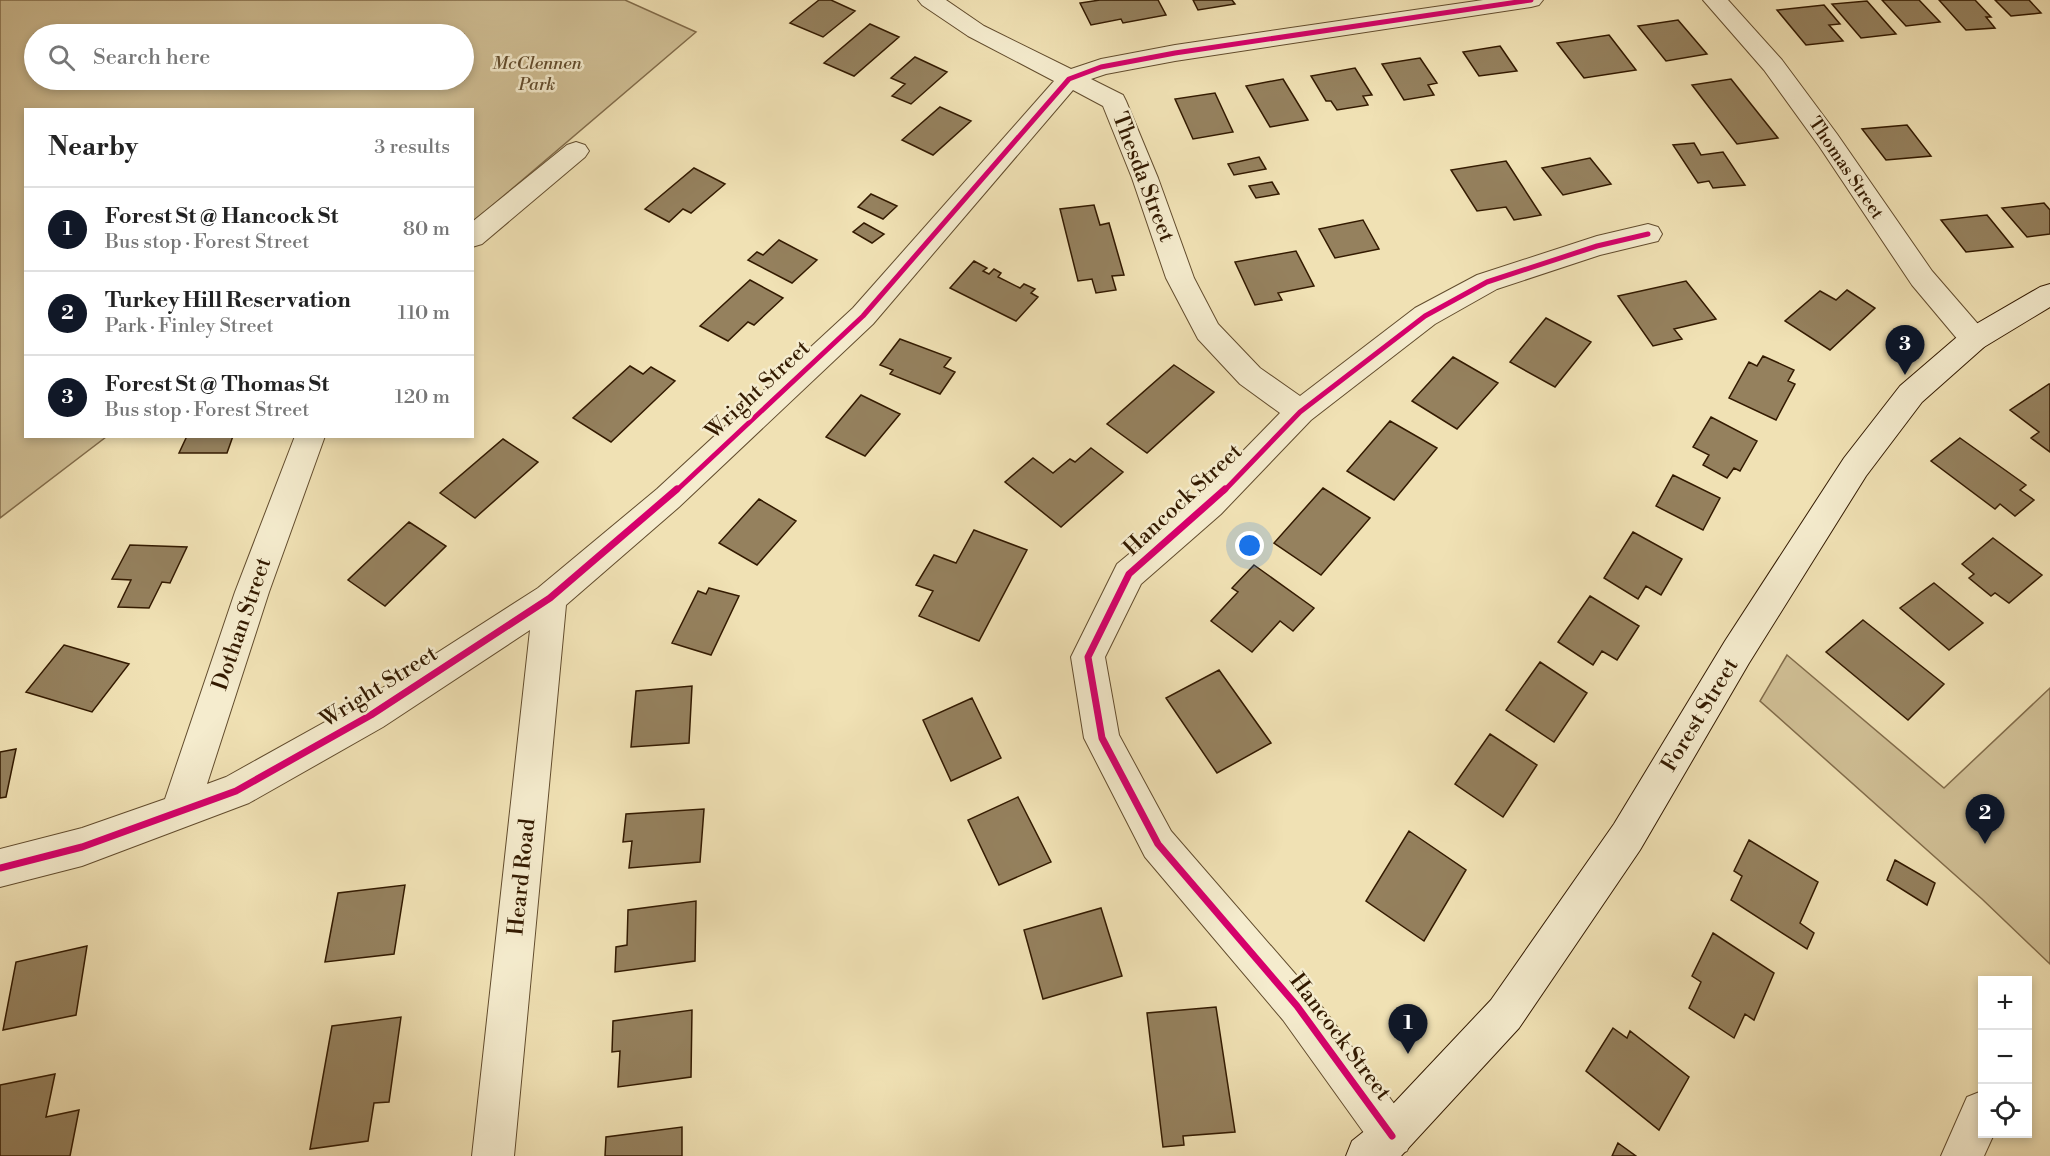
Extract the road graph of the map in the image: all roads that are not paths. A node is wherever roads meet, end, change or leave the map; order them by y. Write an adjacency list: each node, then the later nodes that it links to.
1 (930, 0): 4 (street, Thesda Street)
2 (1531, 0): 4 (street, Wright Street)
3 (1715, 0): 9 (street, Thomas Street)
4 (1069, 79): 10 (street, Thesda Street); 12 (street, Wright Street)
5 (576, 152): 7 (street)
6 (1648, 234): 10 (street, Hancock Street)
7 (474, 235)
8 (2050, 294): 9 (street, Forest Street)
9 (1974, 339): 16 (street, Forest Street)
10 (1300, 412): 16 (street, Hancock Street)
11 (308, 438): 13 (street, Dothan Street)
12 (550, 598): 13 (street, Wright Street); 17 (street, Heard Road)
13 (179, 813): 14 (street, Wright Street)
14 (0, 868)
15 (1978, 1122): 18 (street)
16 (1380, 1146)
17 (493, 1156)
18 (1962, 1156)

